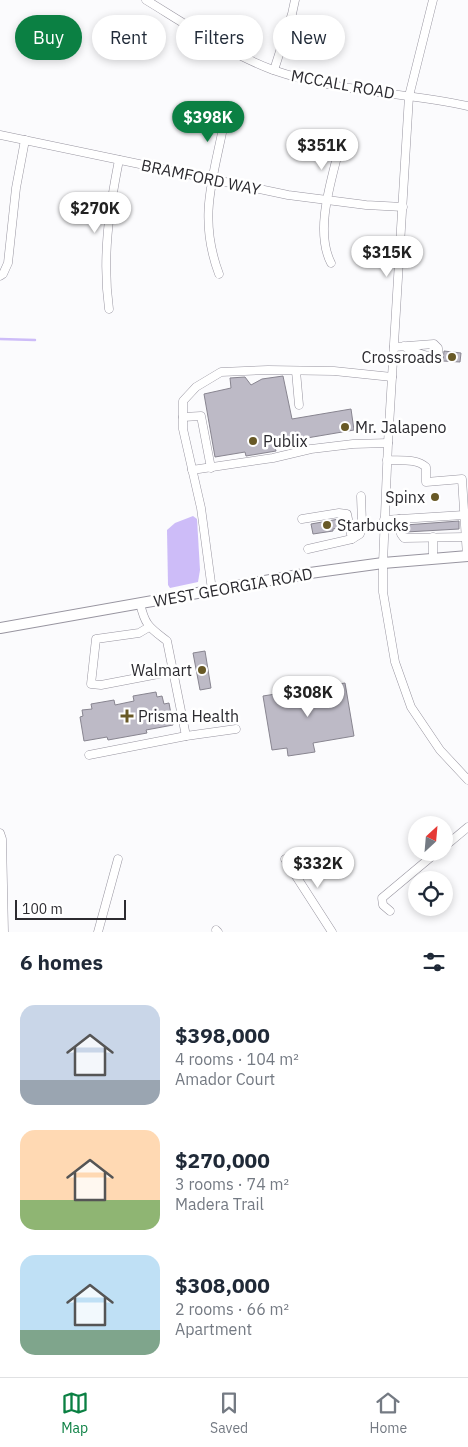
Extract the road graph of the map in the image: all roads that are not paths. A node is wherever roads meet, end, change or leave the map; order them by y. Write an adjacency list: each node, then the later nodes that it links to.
1 (146, 0): 4 (street, MCCALL ROAD)
2 (295, 0): 4 (street)
3 (433, 0): 5 (street)
4 (274, 70): 5 (street, MCCALL ROAD)
5 (409, 96): 6 (street, MCCALL ROAD); 14 (street)
6 (468, 106)
7 (226, 112): 12 (street)
8 (0, 135): 9 (street, BRAMFORD WAY)
9 (25, 140): 11 (street, BRAMFORD WAY); 17 (street)
10 (340, 145): 13 (street)
11 (119, 160): 12 (street, BRAMFORD WAY); 18 (street)
12 (212, 179): 13 (street, BRAMFORD WAY); 16 (street)
13 (327, 201): 14 (street, BRAMFORD WAY); 15 (street)
14 (403, 207): 20 (street)
15 (331, 262)
16 (219, 274)
17 (0, 276)
18 (109, 309)
19 (404, 346): 20 (street)
20 (394, 347): 22 (street)
21 (296, 371): 22 (street); 23 (street); 24 (street)
22 (392, 377): 25 (street)
23 (299, 405)
24 (183, 418): 27 (street); 28 (street)
25 (388, 444): 26 (street); 27 (street)
26 (387, 460): 30 (street); 33 (street)
27 (211, 468): 28 (street)
28 (192, 470): 41 (street)
29 (361, 496): 36 (street)
30 (464, 515): 32 (street); 35 (street)
31 (302, 519): 36 (street)
32 (399, 519): 33 (street); 34 (street)
33 (384, 520): 40 (street)
34 (433, 537): 35 (street); 39 (street)
35 (466, 537): 38 (street)
36 (352, 539): 37 (street)
37 (308, 548)
38 (468, 556): 39 (main road, WEST GEORGIA ROAD)
39 (433, 558): 40 (main road, WEST GEORGIA ROAD)
40 (382, 563): 41 (main road, WEST GEORGIA ROAD); 49 (street)
41 (212, 590): 42 (main road, WEST GEORGIA ROAD)
42 (140, 603): 43 (street); 44 (main road, WEST GEORGIA ROAD)
43 (149, 627): 45 (street); 45 (street)
44 (0, 628)
45 (174, 671): 47 (street)
46 (236, 729): 47 (street)
47 (186, 736): 48 (street)
48 (89, 755)
49 (468, 780)
50 (468, 827): 52 (street)
51 (0, 834): 57 (street)
52 (453, 840)
53 (118, 858): 58 (street)
54 (285, 859): 59 (street)
55 (426, 861): 56 (street)
56 (390, 912)
57 (4, 932)
58 (98, 932)
59 (332, 932)

